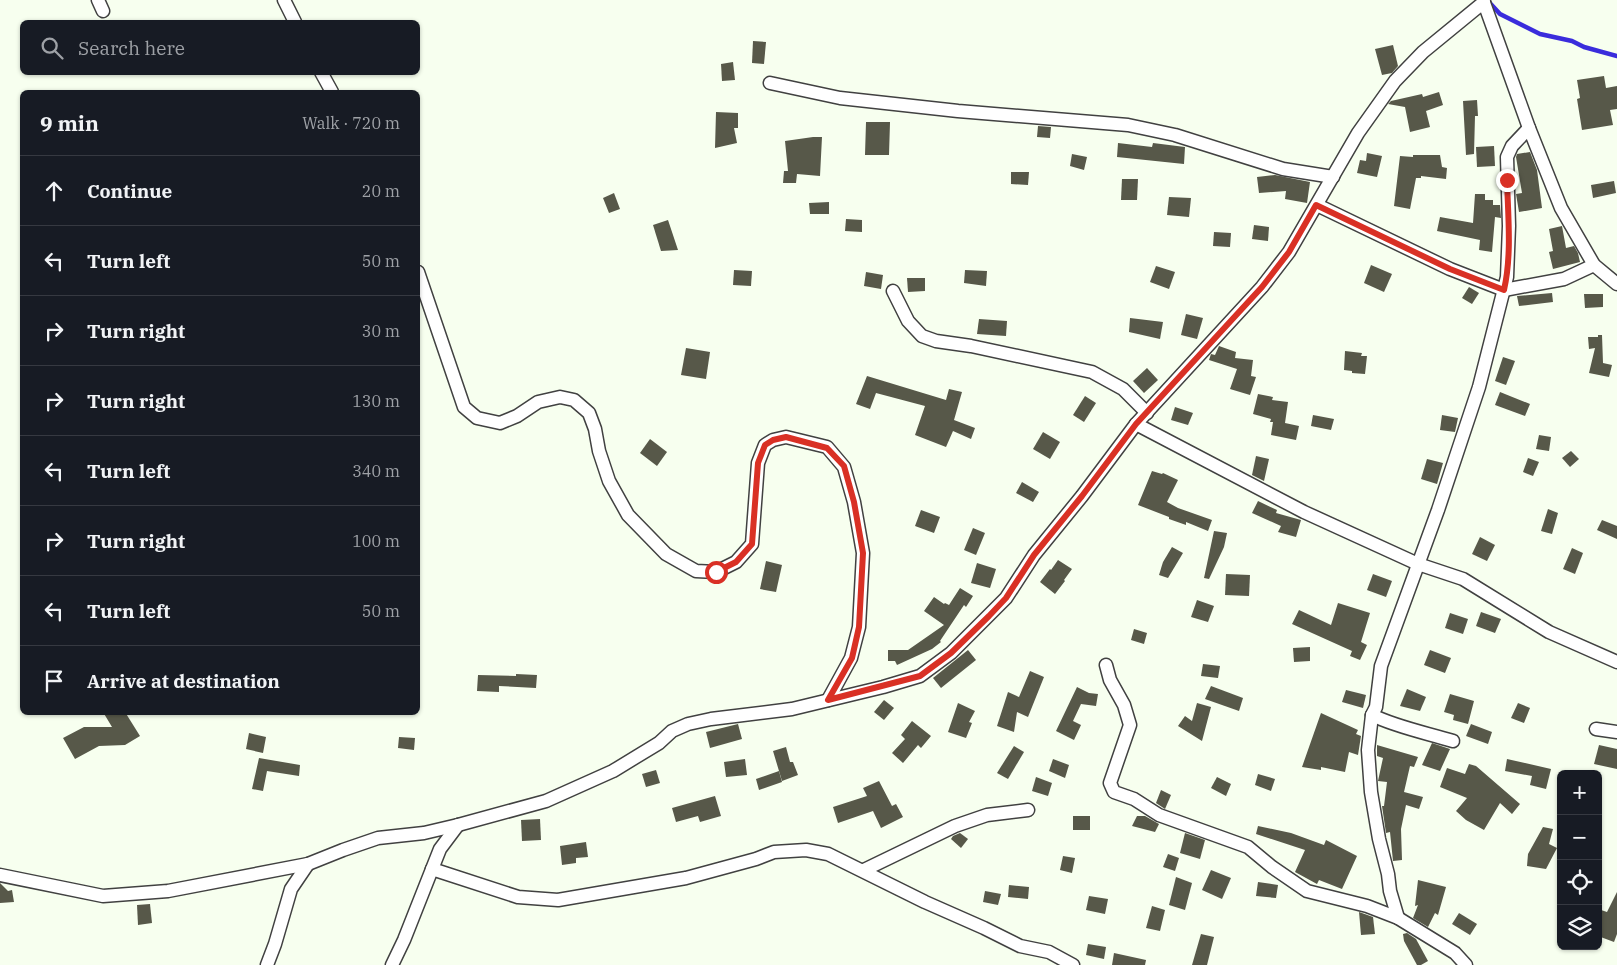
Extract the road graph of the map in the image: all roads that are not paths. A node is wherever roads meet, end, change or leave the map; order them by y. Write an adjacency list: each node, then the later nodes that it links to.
1 (284, 0): 3 (street)
2 (1484, 1): 7 (street); 8 (street)
3 (294, 20)
4 (323, 75): 6 (street)
5 (770, 83): 8 (street)
6 (331, 90)
7 (1529, 128): 10 (street); 13 (street)
8 (1333, 177): 9 (street)
9 (1316, 205): 13 (street); 15 (street)
10 (1594, 265): 12 (street); 13 (street)
11 (420, 278): 20 (street)
12 (1617, 284)
13 (1504, 290): 17 (street)
14 (893, 291): 15 (street)
15 (1147, 413): 16 (street)
16 (1136, 424): 17 (street); 20 (street)
17 (1418, 564): 18 (street); 21 (street)
18 (1617, 662)
19 (1106, 665): 31 (street)
20 (828, 700): 26 (street)
21 (1372, 715): 24 (street); 31 (street)
22 (1596, 729): 23 (street)
23 (1617, 732)
24 (1453, 741)
25 (1028, 810): 29 (street)
26 (458, 825): 27 (street); 28 (street)
27 (308, 864): 30 (street); 32 (street)
28 (432, 869): 29 (street); 33 (street)
29 (864, 870): 34 (street)
30 (0, 875)
31 (1398, 918): 35 (street)
32 (266, 965)
33 (392, 965)
34 (1073, 965)
35 (1466, 965)

